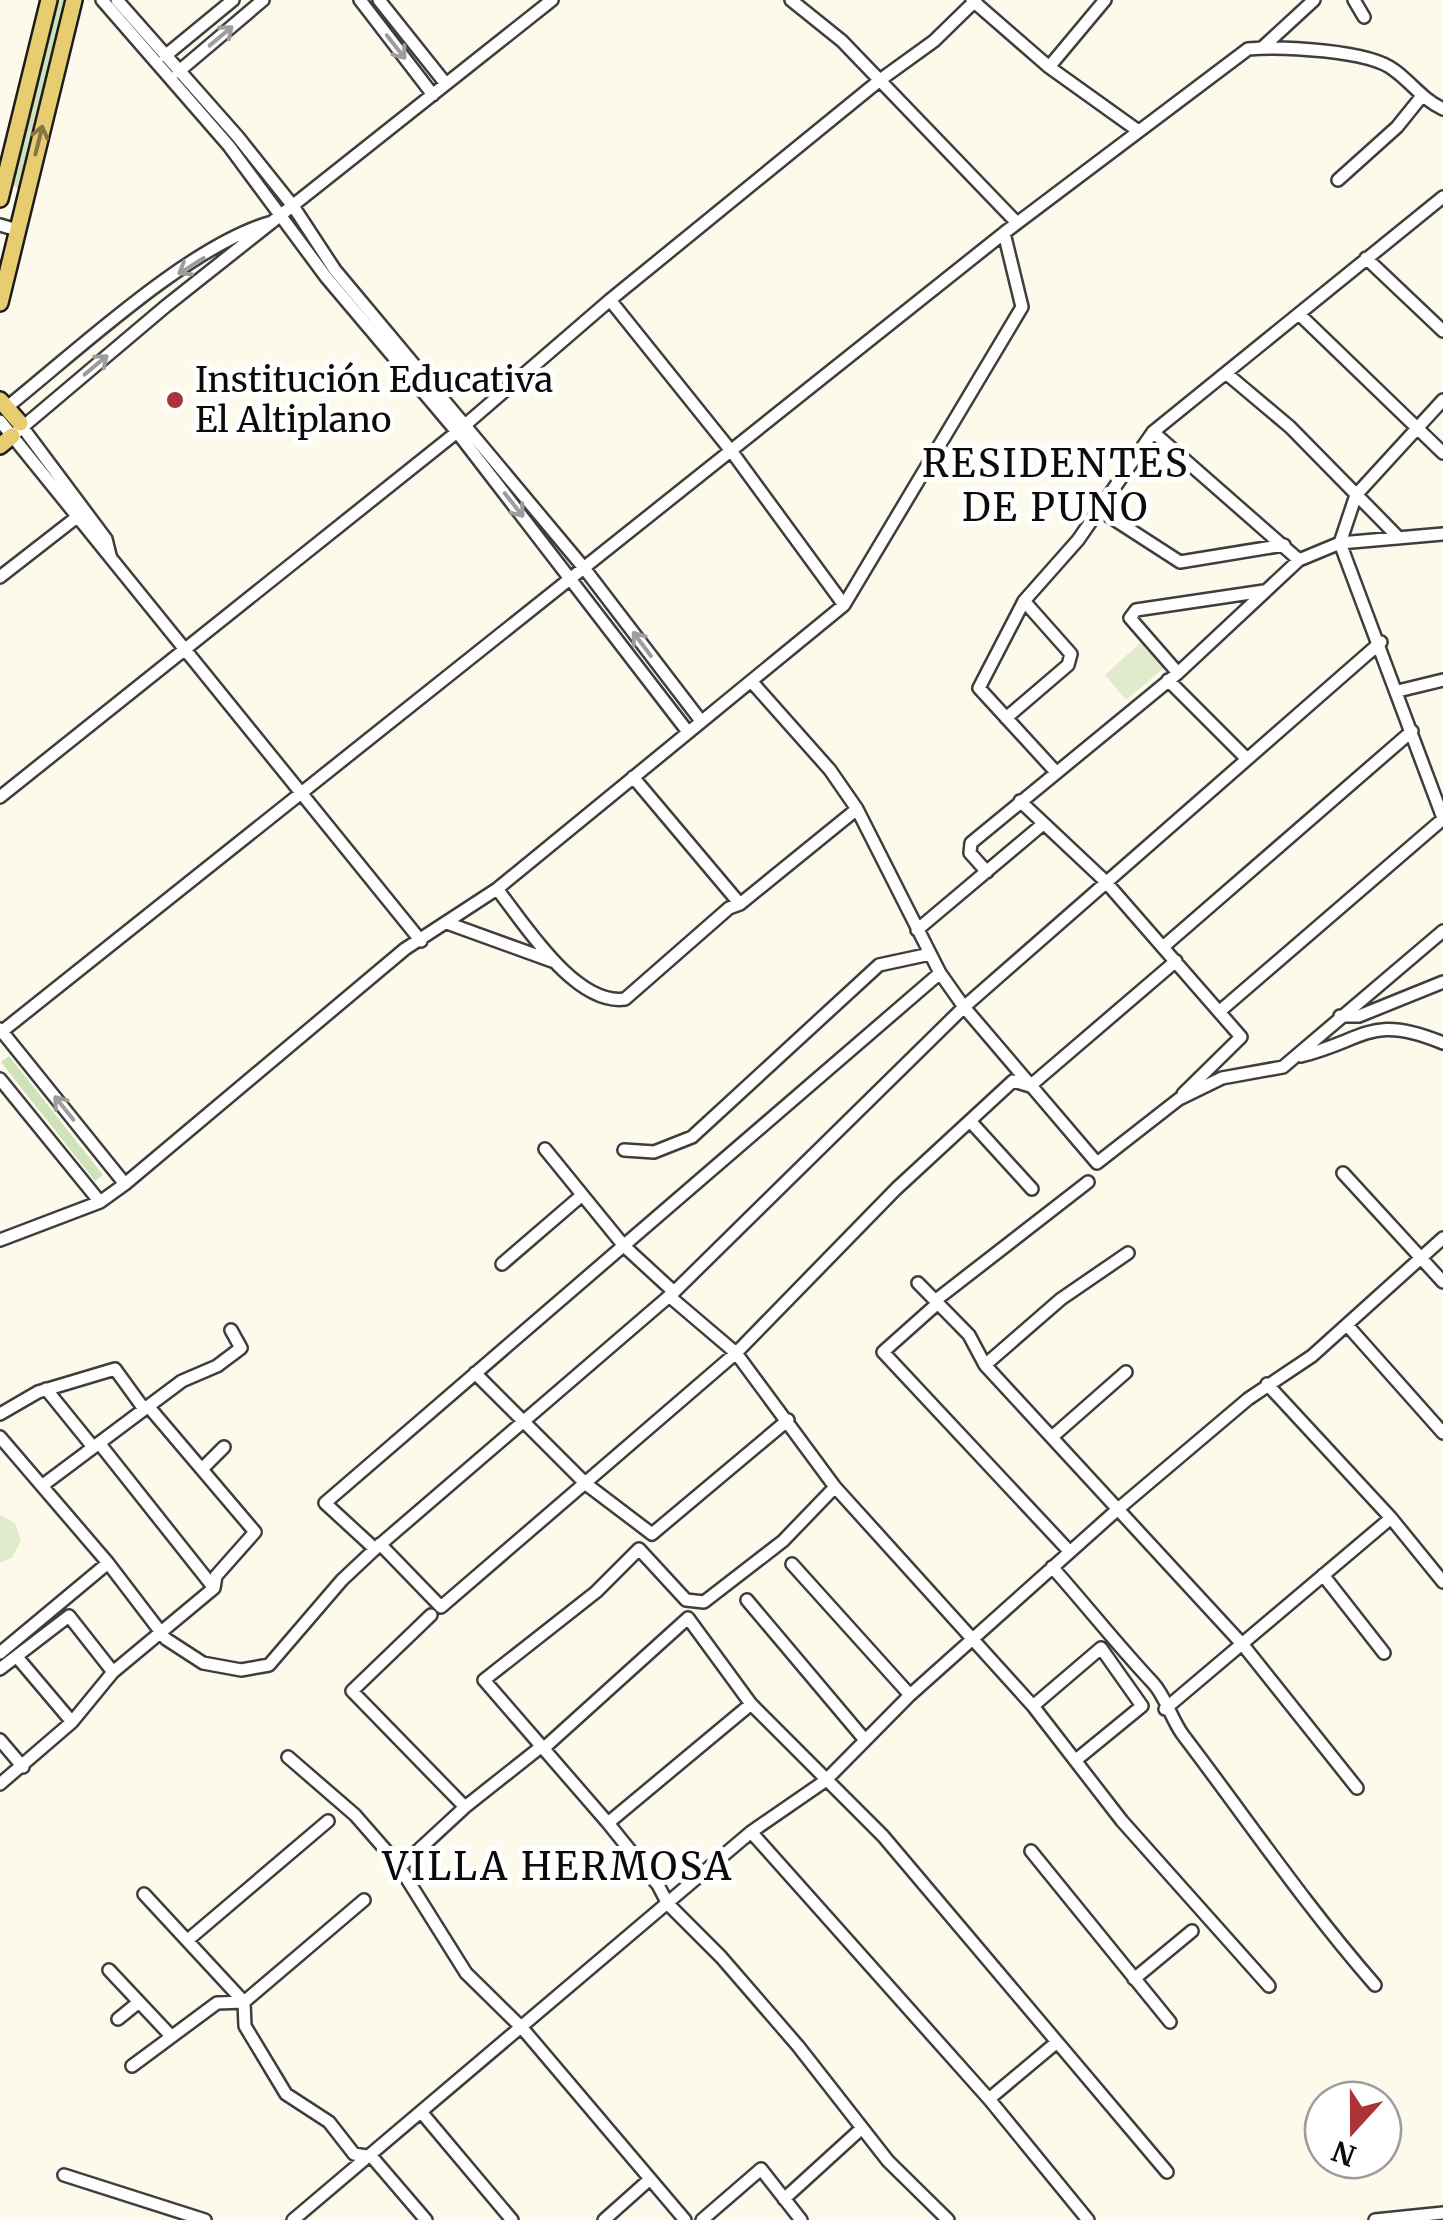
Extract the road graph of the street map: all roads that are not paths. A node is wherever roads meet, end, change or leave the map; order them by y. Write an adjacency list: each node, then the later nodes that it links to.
1 (49, 0): 27 (main road)
2 (74, 0): 28 (main road, one-way to 2)
3 (102, 0): 30 (street)
4 (118, 0): 17 (street)
5 (234, 0): 17 (street)
6 (264, 0): 19 (street, one-way to 6)
7 (360, 0): 22 (street, one-way to 22)
8 (379, 0): 21 (street)
9 (552, 0): 21 (street)
10 (790, 0): 20 (street)
11 (1104, 0): 18 (street)
12 (1314, 0): 16 (street)
13 (1354, 0): 15 (street)
14 (974, 1): 18 (street); 20 (street)
15 (1364, 17)
16 (1263, 47): 23 (street); 25 (street)
17 (165, 56): 19 (street)
18 (1050, 66): 25 (street)
19 (178, 72): 30 (street)
20 (880, 80): 31 (street); 36 (street)
21 (446, 84): 22 (street)
22 (433, 94): 30 (street)
23 (1422, 96): 24 (street); 26 (street)
24 (1443, 108)
25 (1137, 130): 31 (street)
26 (1338, 180)
27 (1, 195): 28 (street)
28 (25, 198): 33 (main road)
29 (1442, 201): 35 (street)
30 (284, 214): 42 (street, one-way to 42); 43 (street); 46 (street, one-way to 30)
31 (1018, 223): 34 (street)
32 (0, 225): 33 (street)
33 (17, 230): 37 (main road)
34 (1004, 232): 47 (street); 63 (street)
35 (1366, 258): 38 (street); 39 (street)
36 (610, 300): 43 (street); 47 (street)
37 (0, 303)
38 (1300, 314): 40 (street); 44 (street)
39 (1443, 331)
40 (1226, 374): 45 (street); 49 (street)
41 (1443, 400): 44 (street)
42 (2, 410): 46 (main road)
43 (461, 428): 58 (street); 60 (street, one-way to 60); 65 (street)
44 (1416, 428): 48 (street); 49 (street)
45 (1154, 432): 50 (street); 55 (street)
46 (13, 434): 51 (street); 56 (street)
47 (732, 452): 58 (street); 63 (street)
48 (1443, 453)
49 (1356, 495): 53 (street); 54 (street)
50 (1098, 510): 55 (street); 62 (street)
51 (77, 517): 56 (street); 59 (street)
52 (1443, 534): 53 (street)
53 (1399, 538): 54 (street)
54 (1340, 544): 57 (street); 64 (street)
55 (1284, 545): 57 (street)
56 (111, 560): 65 (street)
57 (1299, 560): 61 (street)
58 (584, 568): 60 (street); 71 (street, one-way to 58)
59 (0, 578)
60 (572, 578): 73 (street); 77 (street)
61 (1264, 591): 66 (street); 66 (street)
62 (1024, 601): 70 (street); 70 (street)
63 (844, 605): 68 (street)
64 (1381, 642): 69 (street); 74 (street)
65 (182, 649): 77 (street); 78 (street)
66 (1173, 676): 74 (street); 75 (street)
67 (1443, 680): 69 (street)
68 (751, 681): 71 (street); 80 (street)
69 (1398, 691): 72 (street)
70 (1006, 718): 75 (street)
71 (701, 721): 73 (street)
72 (1412, 731): 81 (street); 91 (street)
73 (688, 732): 76 (street)
74 (1246, 758): 84 (street)
75 (1055, 770): 79 (street)
76 (633, 778): 85 (street); 86 (street)
77 (300, 794): 90 (street); 100 (street)
78 (0, 797)
79 (1020, 801): 82 (street); 83 (street)
80 (856, 809): 86 (street); 88 (street)
81 (1442, 815): 98 (street)
82 (1043, 824): 83 (street); 84 (street)
83 (987, 872): 88 (street)
84 (1105, 881): 91 (street); 97 (street)
85 (497, 889): 87 (street); 94 (street)
86 (740, 904): 94 (street)
87 (447, 923): 90 (street); 94 (street)
88 (917, 930): 92 (street)
89 (1443, 931): 99 (street)
90 (422, 941): 111 (street)
91 (1163, 947): 93 (street)
92 (930, 954): 95 (street); 108 (street)
93 (1176, 961): 98 (street); 104 (street)
94 (556, 962)
95 (940, 973): 97 (street); 117 (street)
96 (1443, 982): 99 (street)
97 (964, 1007): 104 (street); 123 (street)
98 (1220, 1012): 105 (street)
99 (1340, 1016): 102 (street)
100 (1, 1031): 111 (street, one-way to 100)
101 (1443, 1043): 102 (street)
102 (1297, 1057): 105 (street)
103 (0, 1079): 114 (street)
104 (1030, 1086): 105 (street); 106 (street)
105 (1179, 1098)
106 (970, 1122): 112 (street); 127 (street)
107 (545, 1149): 113 (street)
108 (624, 1150)
109 (1343, 1173): 119 (street)
110 (1088, 1182): 124 (street)
111 (125, 1184): 114 (street)
112 (1032, 1189)
113 (581, 1196): 117 (street); 120 (street)
114 (100, 1202): 116 (street)
115 (1443, 1238): 119 (street)
116 (0, 1240)
117 (624, 1246): 123 (street); 130 (street)
118 (1128, 1254): 128 (street)
119 (1421, 1258): 121 (street); 125 (street)
120 (502, 1264)
121 (1443, 1282)
122 (918, 1283): 124 (street)
123 (672, 1294): 127 (street); 135 (street)
124 (937, 1301): 128 (street); 149 (street)
125 (1347, 1325): 131 (street); 137 (street)
126 (230, 1330): 133 (street)
127 (736, 1354): 136 (street); 144 (street)
128 (986, 1365): 138 (street)
129 (1126, 1372): 138 (street)
130 (475, 1373): 135 (street); 148 (street)
131 (1268, 1384): 146 (street); 147 (street)
132 (46, 1389): 133 (street); 134 (street); 140 (street)
133 (146, 1407): 140 (street); 142 (street)
134 (0, 1414)
135 (526, 1420): 144 (street); 148 (street)
136 (788, 1420): 144 (street); 145 (street)
137 (1443, 1434)
138 (1052, 1437): 146 (street)
139 (0, 1438): 143 (street)
140 (96, 1445): 143 (street); 155 (street)
141 (224, 1447): 142 (street)
142 (202, 1469): 155 (street)
143 (43, 1484): 150 (street)
144 (586, 1484): 148 (street)
145 (835, 1487): 159 (street); 173 (street)
146 (1118, 1509): 149 (street); 160 (street)
147 (1391, 1518): 153 (street); 154 (street)
148 (378, 1547): 158 (street)
149 (1070, 1552): 152 (street)
150 (108, 1563): 158 (street); 161 (street)
151 (792, 1564): 166 (street)
152 (1052, 1567): 159 (street); 169 (street)
153 (1323, 1576): 160 (street); 162 (street)
154 (1443, 1582)
155 (214, 1588): 158 (street)
156 (748, 1600): 172 (street)
157 (431, 1615): 180 (street)
158 (161, 1629): 165 (street)
159 (972, 1639): 166 (street); 168 (street)
160 (1243, 1646): 169 (street); 179 (street)
161 (0, 1653)
162 (1384, 1653)
163 (17, 1658): 164 (street); 165 (street); 170 (street)
164 (0, 1669)
165 (112, 1672): 170 (street)
166 (910, 1695): 172 (street)
167 (752, 1704): 173 (street); 177 (street); 182 (street)
168 (1033, 1706): 175 (street); 175 (street)
169 (1165, 1709): 193 (street)
170 (72, 1722): 176 (street)
171 (0, 1740): 176 (street)
172 (865, 1740): 177 (street)
173 (543, 1747): 180 (street); 182 (street)
174 (288, 1757): 185 (street)
175 (1076, 1760): 194 (street)
176 (23, 1767): 178 (street)
177 (824, 1781): 183 (street); 201 (street)
178 (0, 1784)
179 (1357, 1788)
180 (466, 1807): 185 (street)
181 (328, 1821): 190 (street)
182 (608, 1824): 188 (street)
183 (751, 1832): 188 (street); 203 (street)
184 (1031, 1852): 192 (street)
185 (399, 1868): 199 (street)
186 (144, 1894): 190 (street)
187 (364, 1900): 196 (street)
188 (668, 1904): 199 (street); 205 (street)
189 (1192, 1931): 192 (street)
190 (189, 1939): 196 (street)
191 (109, 1970): 195 (street)
192 (1134, 1979): 198 (street)
193 (1375, 1984)
194 (1269, 1986)
195 (140, 2002): 197 (street); 200 (street)
196 (244, 2002): 200 (street); 206 (street)
197 (118, 2019)
198 (1170, 2022)
199 (523, 2029): 204 (street); 209 (street)
200 (171, 2036): 202 (street)
201 (1058, 2042): 203 (street); 207 (street)
202 (132, 2066)
203 (990, 2099): 221 (street)
204 (422, 2113): 206 (street); 215 (street)
205 (862, 2128): 210 (street); 220 (street)
206 (372, 2158): 213 (street); 214 (street)
207 (1166, 2172)
208 (64, 2175): 212 (street)
209 (650, 2179): 216 (street); 217 (street)
210 (784, 2199): 218 (street); 219 (street)
211 (1443, 2214): 222 (street)
212 (205, 2220)
213 (293, 2220)
214 (426, 2220)
215 (512, 2220)
216 (604, 2220)
217 (685, 2220)
218 (702, 2220)
219 (800, 2220)
220 (948, 2220)
221 (1088, 2220)
222 (1375, 2220)

